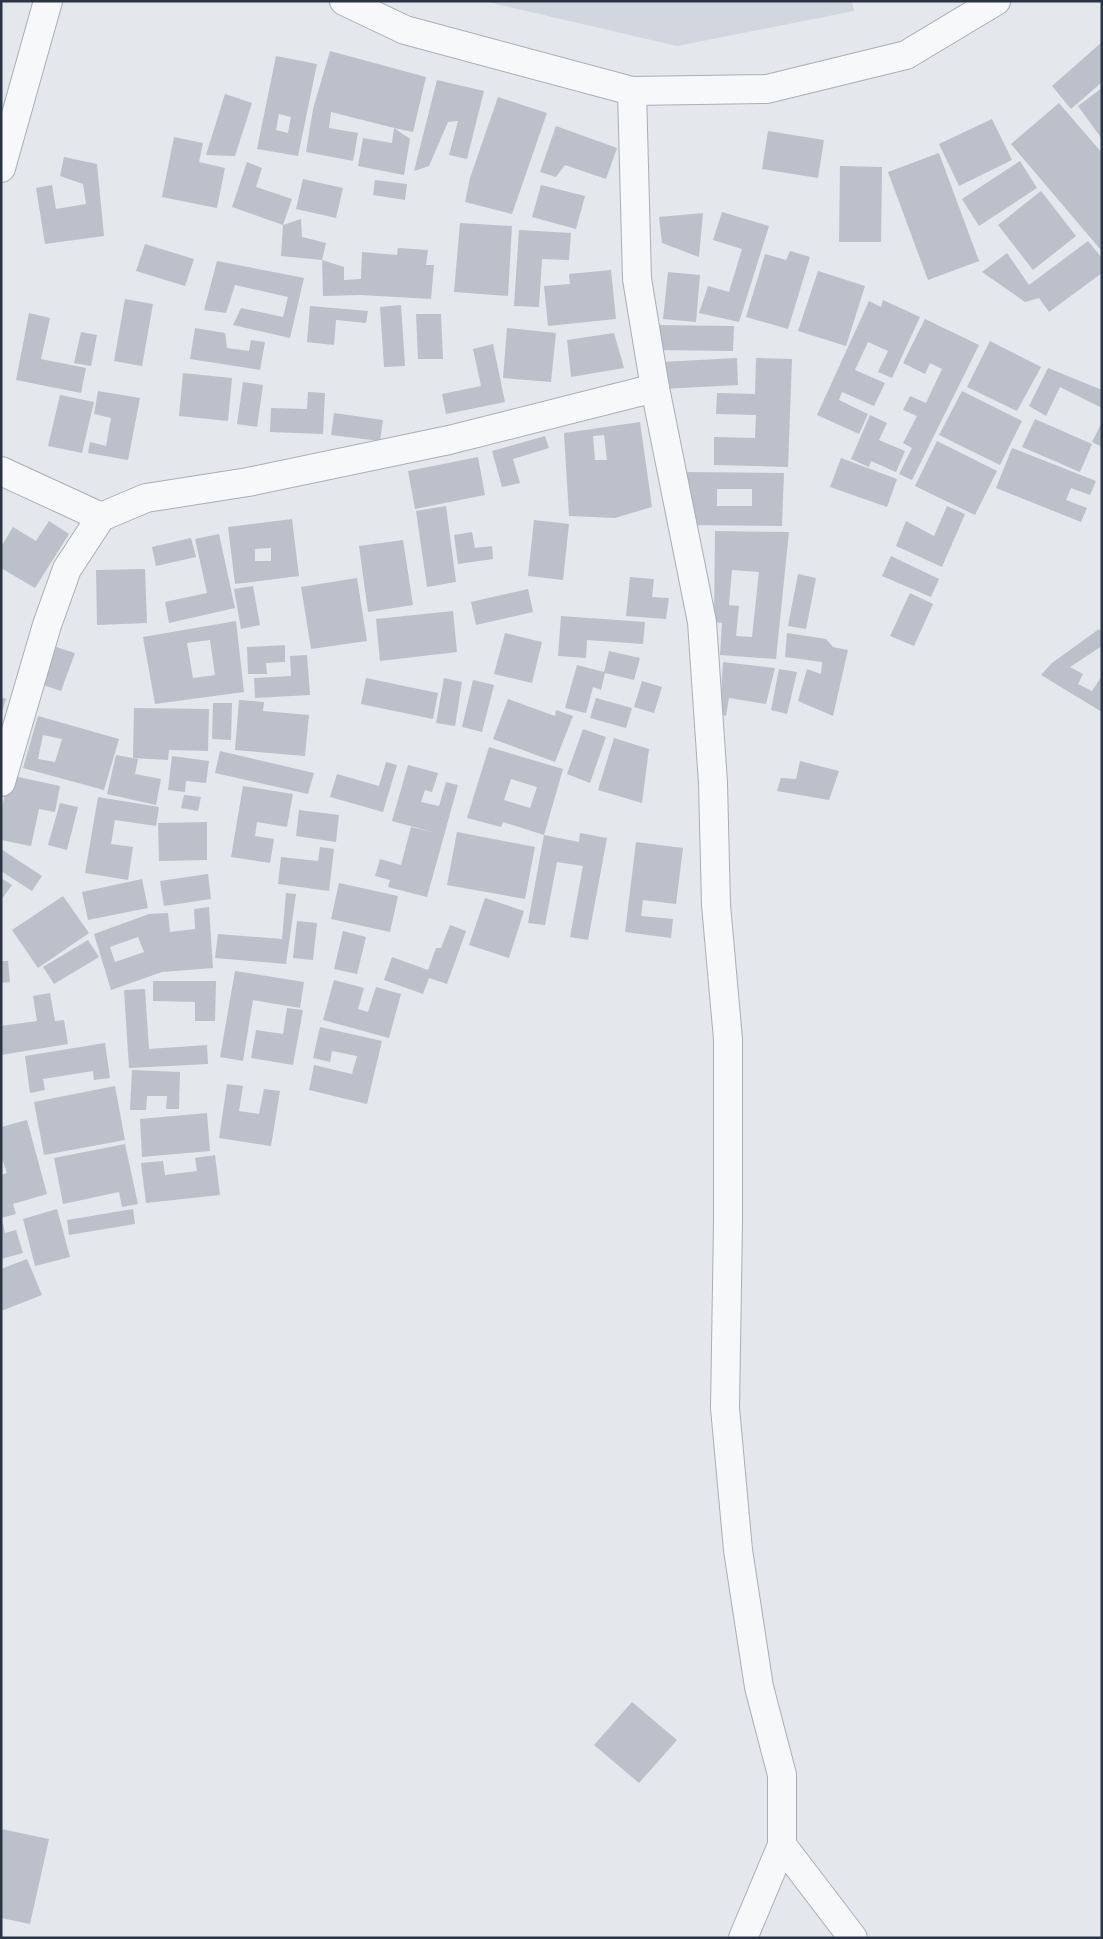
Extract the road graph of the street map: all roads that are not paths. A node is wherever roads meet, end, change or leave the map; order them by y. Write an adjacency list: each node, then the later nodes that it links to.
1 (48, 1): 5 (street)
2 (344, 1): 4 (street)
3 (996, 1): 4 (street)
4 (632, 91): 6 (street)
5 (1, 168)
6 (655, 388): 8 (street); 10 (street)
7 (1, 471): 8 (street)
8 (101, 517): 9 (street)
9 (1, 782)
10 (782, 1845): 11 (street); 12 (street)
11 (743, 1938)
12 (852, 1938)

